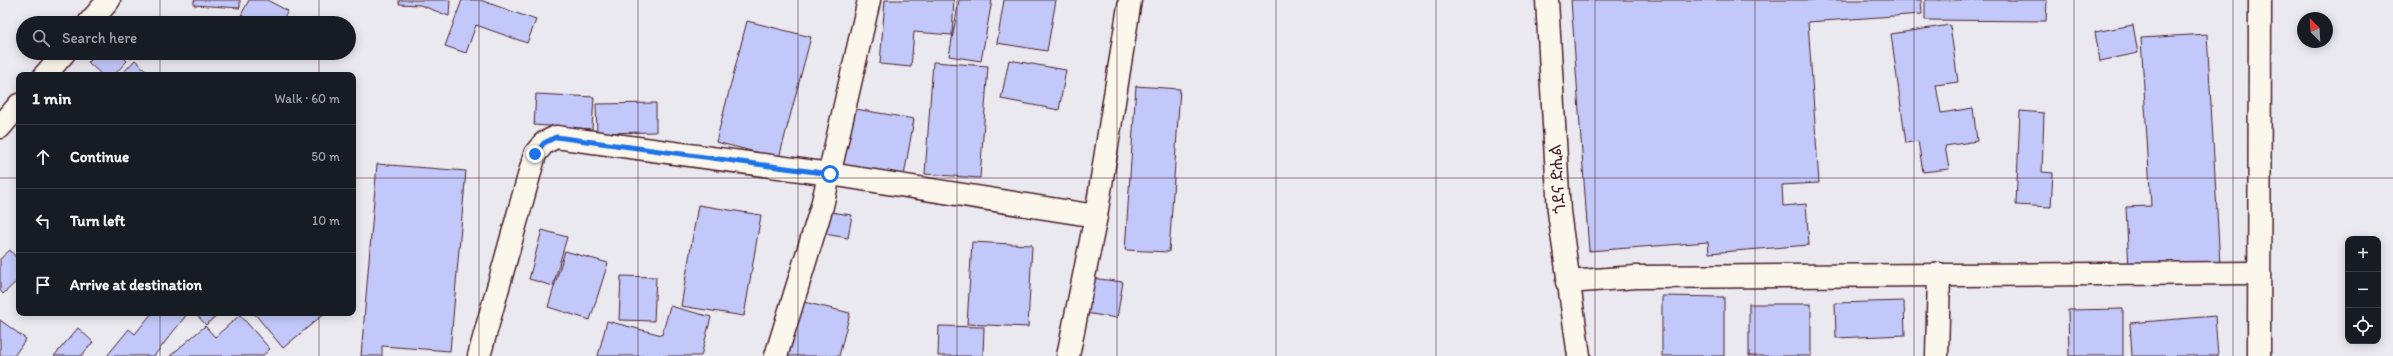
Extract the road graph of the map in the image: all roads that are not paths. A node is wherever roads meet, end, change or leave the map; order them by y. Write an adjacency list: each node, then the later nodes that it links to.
1 (109, 0): 6 (street)
2 (869, 0): 11 (street)
3 (1130, 0): 12 (street)
4 (1547, 0): 15 (street, ጎደና ድሒል)
5 (2260, 0): 13 (street)
6 (96, 16)
7 (58, 60): 8 (street)
8 (47, 72)
9 (16, 107): 10 (street)
10 (0, 126)
11 (830, 174): 12 (street); 16 (street); 17 (street)
12 (1096, 216): 18 (street)
13 (2258, 273): 14 (street); 21 (street)
14 (1939, 274): 15 (street); 20 (street)
15 (1567, 282): 19 (street, ጎደና ድሒል)
16 (479, 356)
17 (776, 356)
18 (1068, 356)
19 (1579, 356)
20 (1937, 356)
21 (2259, 356)

